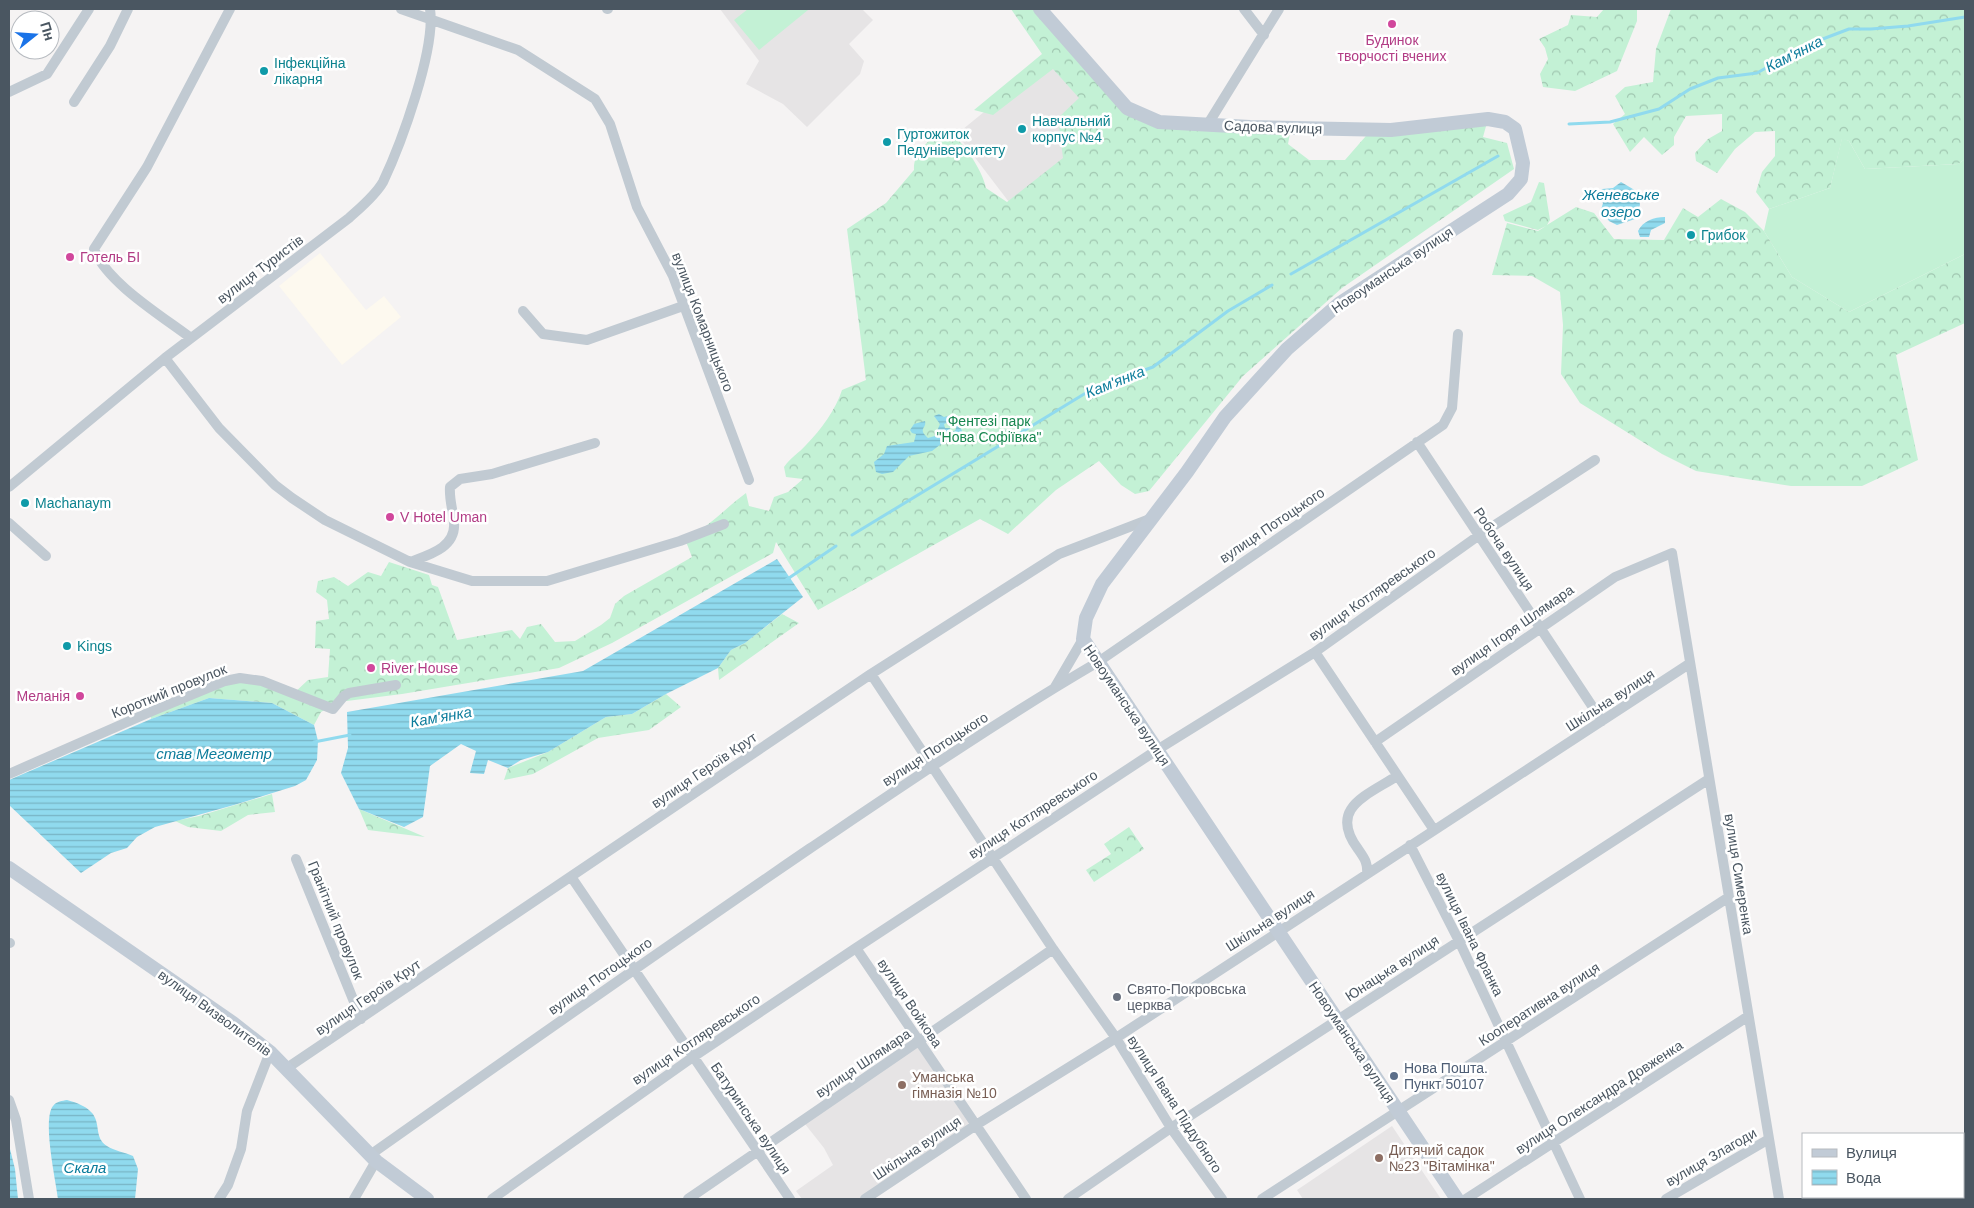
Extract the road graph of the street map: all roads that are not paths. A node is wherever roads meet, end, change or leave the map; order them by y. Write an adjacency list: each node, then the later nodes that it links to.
1 (89, 9): 11 (street)
2 (128, 9): 12 (street)
3 (230, 9): 18 (street)
4 (401, 9): 9 (street, вулиця Комарницького)
5 (430, 9): 9 (street, вулиця Туристів)
6 (1040, 9): 13 (street, Садова вулиця)
7 (1244, 9): 10 (street)
8 (1279, 9): 10 (street)
9 (431, 20): 15 (street, вулиця Комарницького); 18 (street, вулиця Туристів)
10 (1264, 35): 13 (street)
11 (9, 92)
12 (74, 102)
13 (1208, 124): 14 (street, Садова вулиця)
14 (1523, 163): 25 (street, Новоуманська вулиця)
15 (683, 306): 16 (street); 23 (street, вулиця Комарницького)
16 (523, 311)
17 (1458, 334): 20 (street, вулиця Потоцького)
18 (191, 338): 19 (street, вулиця Туристів)
19 (166, 358): 24 (street, вулиця Туристів); 31 (street)
20 (1417, 442): 28 (street, Робоча вулиця); 35 (street, вулиця Потоцького)
21 (595, 443): 31 (street)
22 (1595, 460): 28 (street, вулиця Котляревського)
23 (749, 480)
24 (9, 487)
25 (1150, 519): 33 (street, Новоуманська вулиця); 37 (street, вулиця Героїв Крут)
26 (9, 523): 30 (street)
27 (724, 524): 31 (street)
28 (1478, 536): 32 (street, Робоча вулиця); 34 (street, вулиця Котляревського)
29 (1672, 553): 32 (street, вулиця Ігоря Шлямара); 36 (street, вулиця Симеренка)
30 (46, 556)
31 (410, 562)
32 (1539, 627): 40 (street, Робоча вулиця); 41 (street, вулиця Ігоря Шлямара)
33 (1083, 639): 35 (street, Новоуманська вулиця); 39 (street)
34 (1314, 652): 41 (street); 42 (street, вулиця Котляревського)
35 (1098, 662): 39 (street, вулиця Потоцького); 42 (street, Новоуманська вулиця)
36 (1690, 664): 40 (street, Шкільна вулиця); 46 (street, вулиця Симеренка)
37 (871, 674): 43 (street, вулиця Івана Піддубного); 53 (street, вулиця Героїв Крут)
38 (396, 685): 44 (street, Короткий провулок)
39 (1054, 688): 43 (street, вулиця Потоцького)
40 (1602, 721): 47 (street, Шкільна вулиця)
41 (1375, 742): 45 (street)
42 (1157, 750): 49 (street, вулиця Котляревського); 55 (street, Новоуманська вулиця)
43 (932, 766): 49 (street, вулиця Івана Піддубного); 59 (street, вулиця Потоцького)
44 (9, 774)
45 (1397, 776): 47 (street); 52 (street)
46 (1709, 779): 54 (street, вулиця Симеренка); 56 (street, Юнацька вулиця)
47 (1434, 830): 48 (street, Шкільна вулиця)
48 (1410, 845): 52 (street, Шкільна вулиця); 56 (street, вулиця Івана Франка)
49 (992, 857): 57 (street, вулиця Котляревського); 58 (street, вулиця Івана Піддубного)
50 (296, 859): 61 (street, Гранітний провулок)
51 (9, 868): 66 (street, вулиця Визволителів)
52 (1367, 874): 55 (street, Шкільна вулиця)
53 (572, 878): 59 (street, Батуринська вулиця); 61 (street, вулиця Героїв Крут)
54 (1729, 897): 60 (street, вулиця Симеренка); 65 (street, Кооперативна вулиця)
55 (1278, 931): 62 (street, Новоуманська вулиця); 63 (street, Шкільна вулиця)
56 (1459, 941): 62 (street, Юнацька вулиця); 65 (street, вулиця Івана Франка)
57 (856, 948): 64 (street, вулиця Войкова); 67 (street, вулиця Котляревського)
58 (1053, 949): 63 (street, вулиця Івана Піддубного); 64 (street, вулиця Шлямара)
59 (634, 968): 67 (street, Батуринська вулиця); 76 (street, вулиця Потоцького)
60 (1747, 1017): 73 (street, вулиця Симеренка); 74 (street, вулиця Олександра Довженка)
61 (361, 1019): 68 (street, вулиця Героїв Крут)
62 (1338, 1020): 70 (street, Новоуманська вулиця); 72 (street, Юнацька вулиця)
63 (1116, 1038): 71 (street, Шкільна вулиця); 72 (street, вулиця Івана Піддубного)
64 (919, 1040): 71 (street, вулиця Войкова); 75 (street, вулиця Шлямара)
65 (1507, 1042): 70 (street, Кооперативна вулиця); 74 (street, вулиця Івана Франка)
66 (270, 1052): 68 (street, вулиця Визволителів); 78 (street)
67 (693, 1057): 75 (street, Батуринська вулиця); 81 (street, вулиця Котляревського)
68 (287, 1068): 76 (street, вулиця Визволителів)
69 (9, 1100): 77 (street)
70 (1398, 1110): 88 (street, Кооперативна вулиця); 89 (street, Новоуманська вулиця)
71 (976, 1125): 84 (street, Шкільна вулиця); 85 (street, вулиця Войкова)
72 (1171, 1128): 86 (street, Юнацька вулиця); 87 (street, вулиця Івана Піддубного)
73 (1769, 1139): 92 (street, вулиця Злагоди); 93 (street, вулиця Симеренка)
74 (1554, 1142): 90 (street, вулиця Олександра Довженка); 91 (street, вулиця Івана Франка)
75 (757, 1151): 82 (street, вулиця Шлямара); 83 (street, Батуринська вулиця)
76 (373, 1158): 79 (street); 80 (street, вулиця Визволителів)
77 (29, 1199)
78 (219, 1199)
79 (354, 1199)
80 (427, 1199)
81 (492, 1199)
82 (688, 1199)
83 (790, 1199)
84 (865, 1199)
85 (1026, 1199)
86 (1068, 1199)
87 (1222, 1199)
88 (1262, 1199)
89 (1457, 1199)
90 (1466, 1199)
91 (1580, 1199)
92 (1666, 1199)
93 (1779, 1199)

